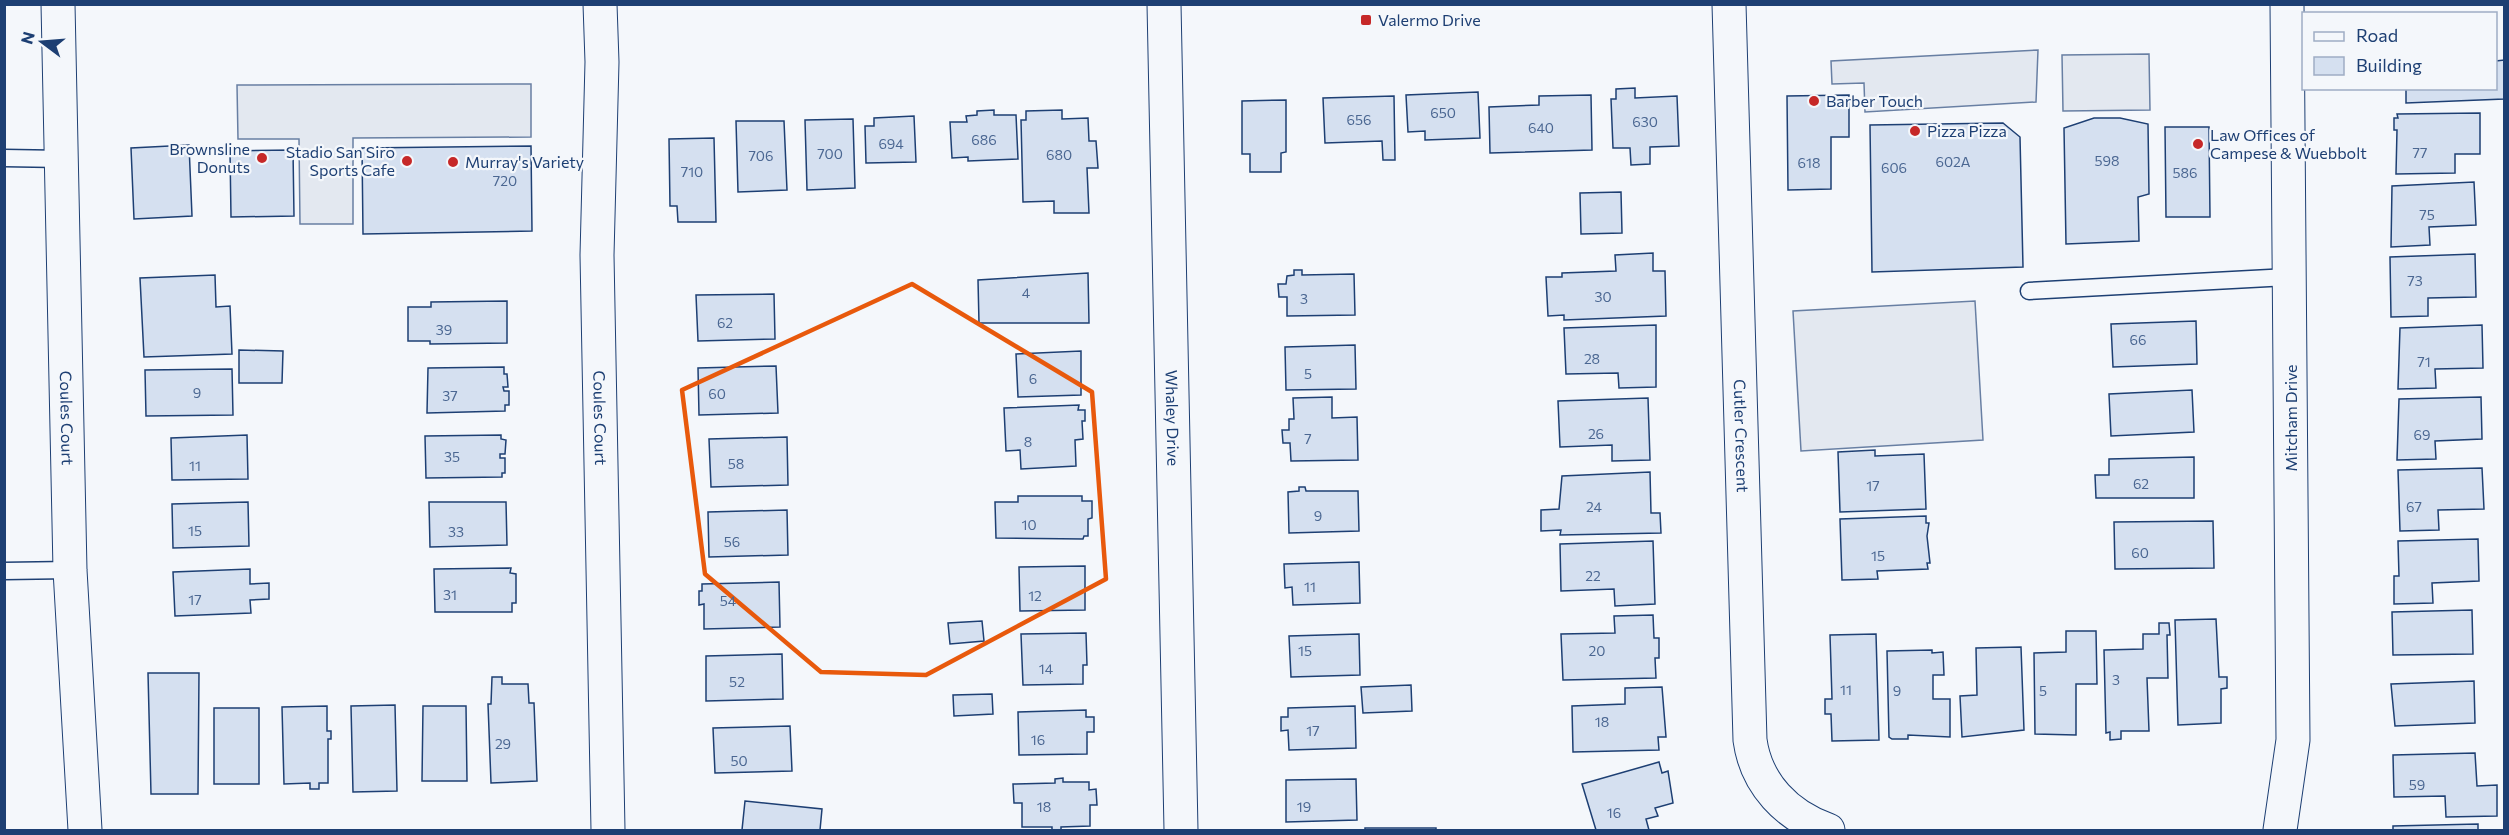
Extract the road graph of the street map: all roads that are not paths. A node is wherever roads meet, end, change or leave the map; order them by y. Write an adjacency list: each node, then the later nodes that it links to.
1 (58, 4): 7 (street, Coules Court)
2 (600, 4): 13 (street, Coules Court)
3 (1164, 4): 14 (street, Whaley Drive)
4 (1729, 4): 15 (street, Cutler Crescent)
5 (2287, 4): 8 (street, Mitcham Drive)
6 (4, 158): 7 (lane)
7 (63, 159): 10 (street, Coules Court)
8 (2290, 277): 9 (lane); 16 (street, Mitcham Drive)
9 (2029, 291)
10 (70, 570): 11 (lane); 12 (street, Coules Court)
11 (4, 571)
12 (85, 831)
13 (608, 831)
14 (1181, 831)
15 (1828, 831)
16 (2280, 831)

